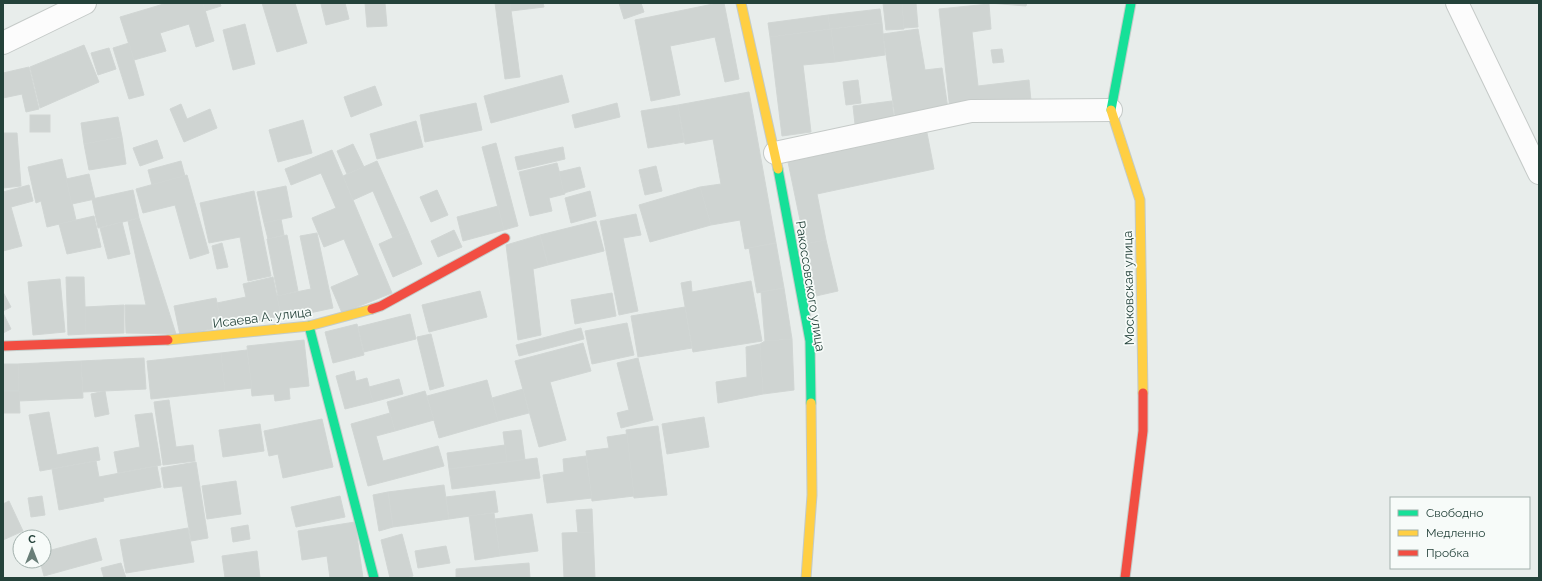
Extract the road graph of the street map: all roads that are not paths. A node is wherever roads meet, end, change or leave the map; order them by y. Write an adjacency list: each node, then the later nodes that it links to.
1 (85, 3): 5 (street)
2 (741, 3): 7 (street, Ракоссовского улица)
3 (1132, 3): 6 (street, Московская улица)
4 (1457, 3): 8 (street)
5 (3, 43)
6 (1111, 110): 7 (street); 14 (street, Московская улица)
7 (775, 153): 13 (street, Ракоссовского улица)
8 (1539, 173)
9 (505, 238): 10 (street, Исаева А. улица)
10 (309, 326): 11 (street, Исаева А. улица); 12 (street)
11 (3, 346)
12 (374, 578)
13 (806, 578)
14 (1125, 578)

